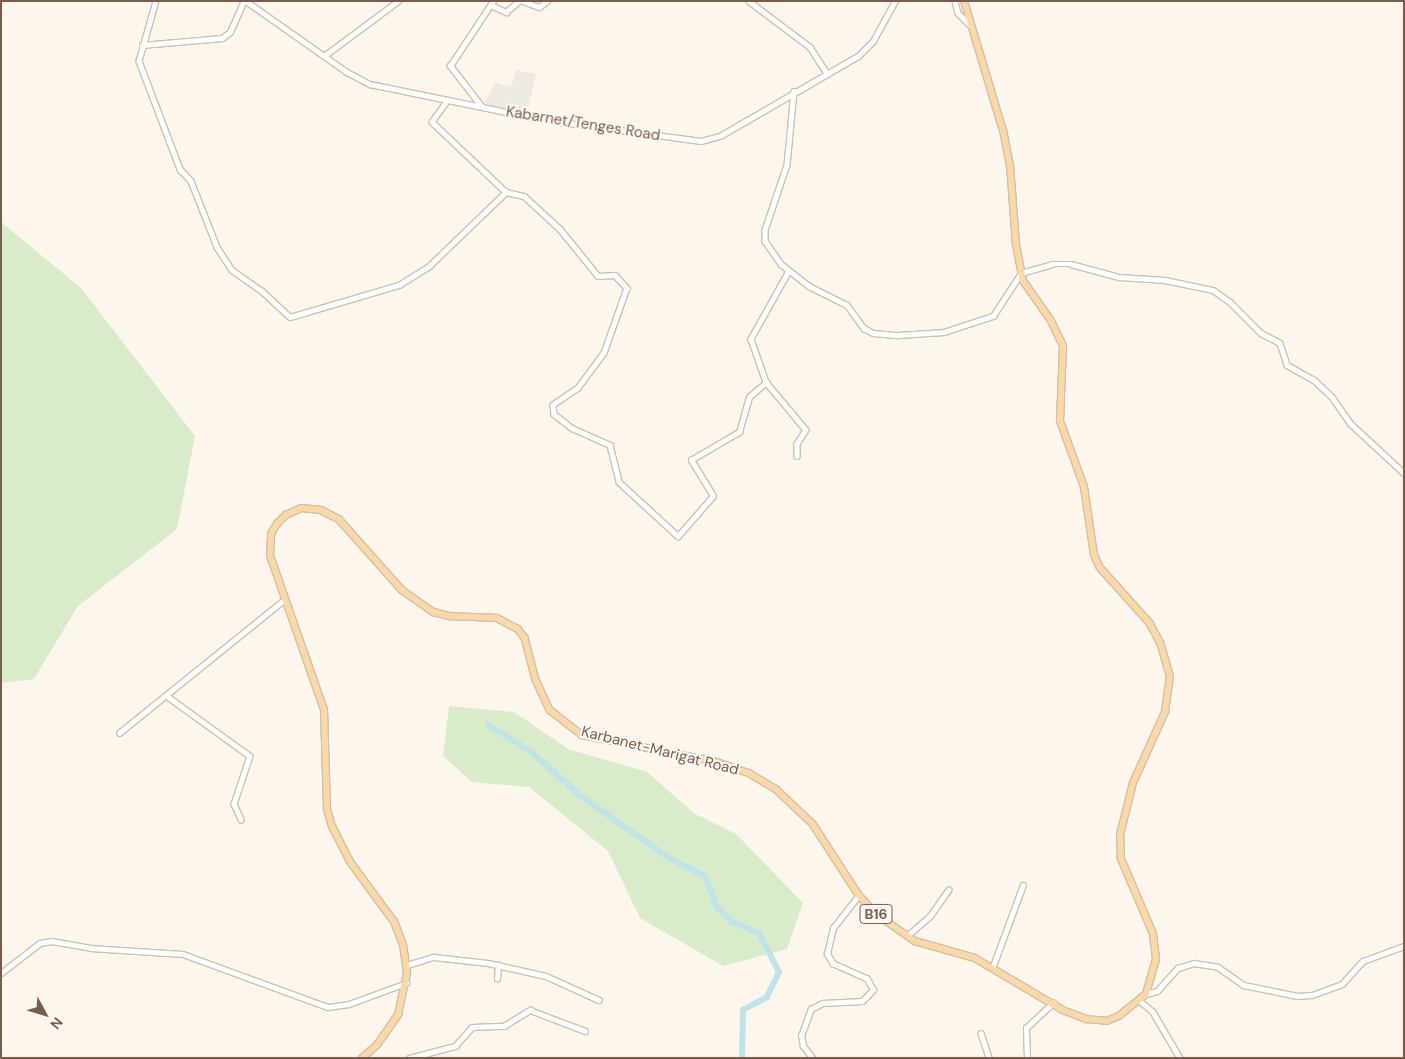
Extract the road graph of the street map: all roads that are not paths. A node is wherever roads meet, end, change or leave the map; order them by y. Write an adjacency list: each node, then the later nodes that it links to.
1 (156, 1): 13 (street)
2 (245, 1): 13 (street); 14 (street, Kabarnet/Tenges Road)
3 (398, 1): 14 (street)
4 (519, 1): 11 (street)
5 (523, 1): 6 (street)
6 (547, 1)
7 (749, 1): 15 (street)
8 (895, 1): 15 (street, Kabarnet/Tenges Road)
9 (955, 1): 12 (street)
10 (964, 1): 12 (main road, Karbanet-Marigat Road / B16)
11 (492, 3): 18 (street)
12 (970, 25): 21 (main road, Karbanet-Marigat Road / B16)
13 (142, 45): 19 (street)
14 (324, 56): 17 (street, Kabarnet/Tenges Road)
15 (827, 73): 16 (street, Kabarnet/Tenges Road)
16 (794, 91): 18 (street, Kabarnet/Tenges Road); 20 (street)
17 (448, 100): 18 (street, Kabarnet/Tenges Road); 19 (street)
18 (481, 106)
19 (506, 192): 22 (street)
20 (789, 271): 21 (street); 22 (street)
21 (1021, 273): 24 (street); 40 (main road, Karbanet-Marigat Road / B16)
22 (766, 382): 23 (street)
23 (797, 456)
24 (1404, 473)
25 (285, 599): 26 (street); 31 (main road, Karbanet-Marigat Road / B16); 34 (main road, Karbanet-Marigat Road / B16)
26 (166, 696): 27 (street); 28 (street)
27 (119, 733)
28 (241, 819)
29 (1022, 885): 36 (street)
30 (948, 890): 32 (street)
31 (859, 895): 32 (main road, Karbanet-Marigat Road / B16); 48 (street)
32 (907, 936): 36 (main road, Karbanet-Marigat Road / B16)
33 (1404, 946): 40 (street)
34 (407, 965): 35 (street); 39 (main road, Karbanet-Marigat Road / B16)
35 (498, 966): 38 (street); 41 (street)
36 (993, 966): 43 (main road, Karbanet-Marigat Road / B16)
37 (1, 973): 39 (street)
38 (497, 979)
39 (407, 983): 46 (main road, Karbanet-Marigat Road / B16)
40 (1146, 994): 42 (main road, Karbanet-Marigat Road / B16)
41 (599, 1000)
42 (1140, 1001): 43 (main road, Karbanet-Marigat Road / B16); 51 (street)
43 (1053, 1003): 50 (street)
44 (585, 1031): 47 (street)
45 (981, 1033): 49 (street)
46 (362, 1058)
47 (409, 1058)
48 (812, 1058)
49 (989, 1058)
50 (1027, 1058)
51 (1180, 1058)

